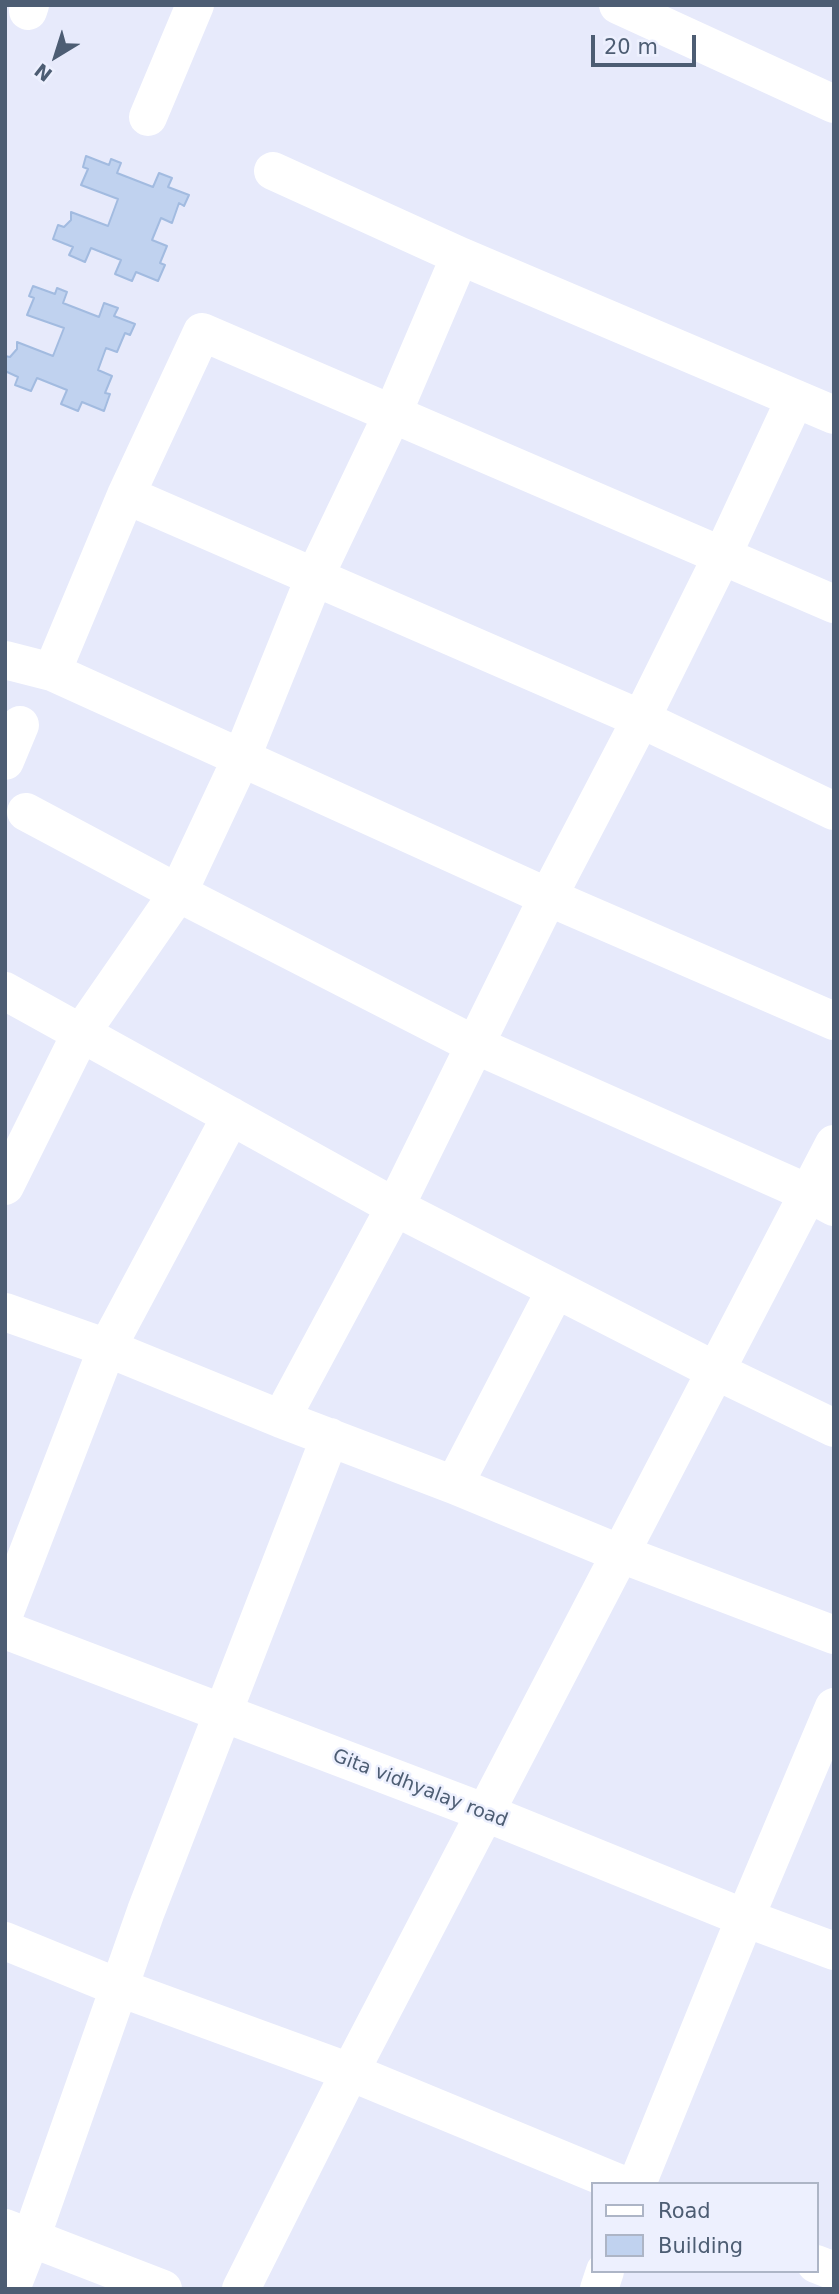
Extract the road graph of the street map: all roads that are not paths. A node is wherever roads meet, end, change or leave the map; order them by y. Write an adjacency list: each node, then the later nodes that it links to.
1 (195, 5): 4 (street)
2 (618, 5): 3 (street)
3 (834, 104)
4 (148, 117)
5 (273, 171): 6 (street)
6 (460, 256): 7 (street); 8 (street)
7 (795, 399): 9 (street); 11 (street)
8 (392, 415): 10 (street); 11 (street); 12 (street)
9 (834, 415)
10 (126, 495): 12 (street); 15 (street)
11 (722, 556): 13 (street); 16 (street)
12 (315, 576): 16 (street); 18 (street)
13 (834, 604)
14 (5, 660): 15 (street)
15 (52, 672): 18 (street)
16 (640, 719): 20 (street); 23 (street)
17 (20, 726): 19 (street)
18 (241, 759): 22 (street); 23 (street)
19 (5, 761)
20 (834, 811)
21 (26, 812): 22 (street)
22 (178, 893): 26 (street); 27 (street)
23 (548, 897): 25 (street); 27 (street)
24 (5, 991): 26 (street)
25 (834, 1021)
26 (81, 1033): 28 (street); 30 (street)
27 (475, 1045): 31 (street); 32 (street)
28 (231, 1116): 32 (street); 35 (street)
29 (834, 1144): 31 (street)
30 (5, 1186)
31 (821, 1200): 36 (street)
32 (395, 1207): 33 (street); 37 (street)
33 (556, 1289): 36 (street); 40 (street)
34 (5, 1312): 35 (street)
35 (107, 1348): 37 (street); 42 (street)
36 (716, 1371): 38 (street); 41 (street)
37 (281, 1419): 39 (street)
38 (834, 1428)
39 (330, 1437): 40 (street); 46 (street)
40 (454, 1485): 41 (street)
41 (621, 1554): 44 (street); 47 (street)
42 (5, 1612)
43 (5, 1630): 46 (street, Gita vidhyalay road)
44 (834, 1635)
45 (834, 1707): 48 (street)
46 (223, 1714): 47 (street, Gita vidhyalay road); 51 (street)
47 (486, 1813): 48 (street, Gita vidhyalay road); 52 (street)
48 (745, 1918): 50 (street, Gita vidhyalay road); 54 (street)
49 (5, 1941): 51 (street)
50 (834, 1951)
51 (120, 1988): 52 (street); 55 (street)
52 (350, 2073): 53 (street); 58 (street)
53 (616, 2182)
54 (638, 2182)
55 (18, 2233): 56 (street); 57 (street)
56 (11, 2289)
57 (163, 2289)
58 (241, 2289)

